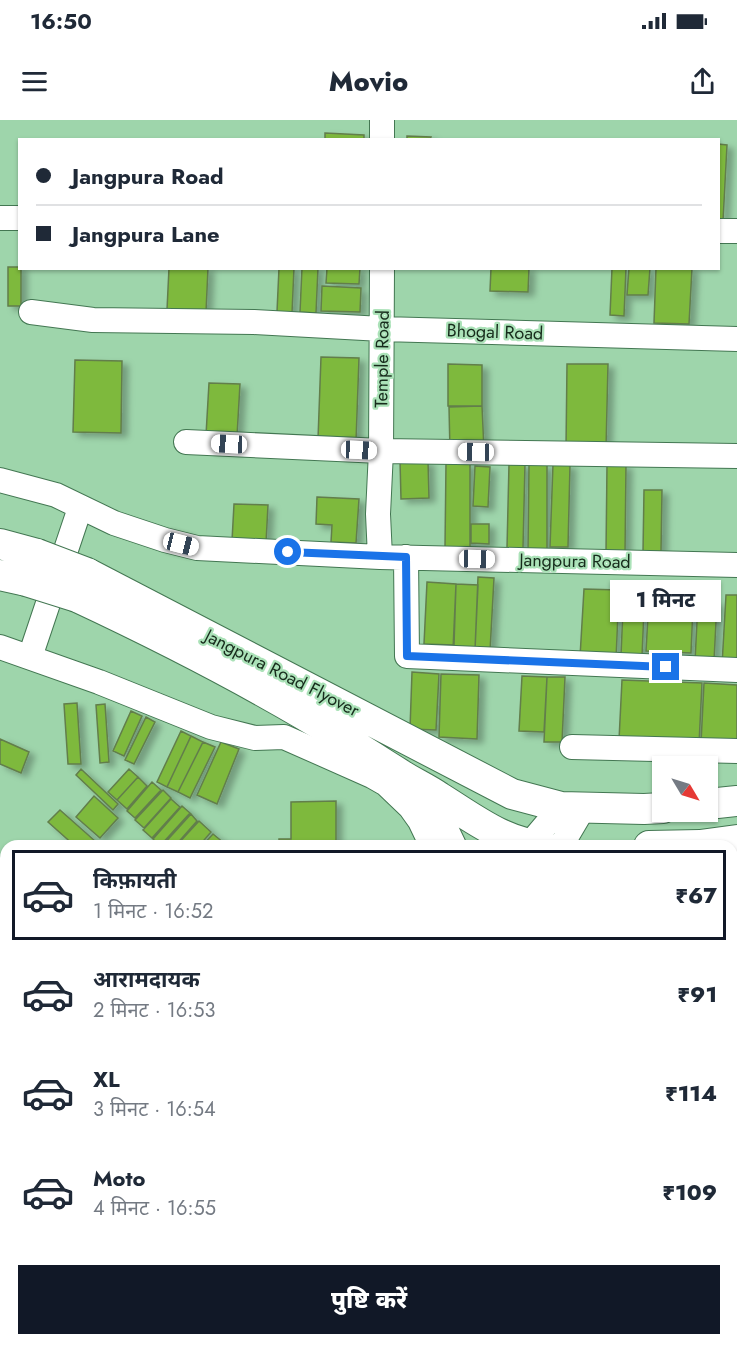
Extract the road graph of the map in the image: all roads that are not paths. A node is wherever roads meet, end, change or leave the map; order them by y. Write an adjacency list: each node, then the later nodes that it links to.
1 (382, 120): 2 (street)
2 (382, 138)
3 (0, 218): 4 (street)
4 (18, 218)
5 (720, 231): 6 (street)
6 (737, 231)
7 (382, 270): 9 (street, Temple Road)
8 (31, 312): 9 (street, Bhogal Road)
9 (382, 329): 10 (street, Bhogal Road); 12 (street, Temple Road)
10 (737, 339)
11 (186, 442): 12 (street)
12 (381, 451): 13 (street); 17 (street, Temple Road)
13 (737, 456)
14 (0, 480): 15 (street, Jangpura Road)
15 (80, 508): 17 (street, Jangpura Road); 22 (street)
16 (0, 544): 29 (main road, Jangpura Road Flyover, bridge)
17 (380, 557): 18 (street, Jangpura Road)
18 (406, 557): 19 (street, Jangpura Road); 23 (street)
19 (737, 565)
20 (0, 575): 26 (main road, Jangpura Road Flyover, bridge)
21 (0, 647): 22 (street)
22 (30, 657): 31 (street)
23 (737, 670)
24 (572, 747): 25 (street)
25 (737, 750)
26 (402, 776): 32 (main road); 33 (main road)
27 (737, 801): 28 (main road)
28 (718, 803)
29 (572, 807): 30 (main road, Jangpura Road Flyover); 34 (street); 35 (street)
30 (652, 809)
31 (429, 840)
32 (448, 840)
33 (518, 840)
34 (540, 840)
35 (563, 840)

